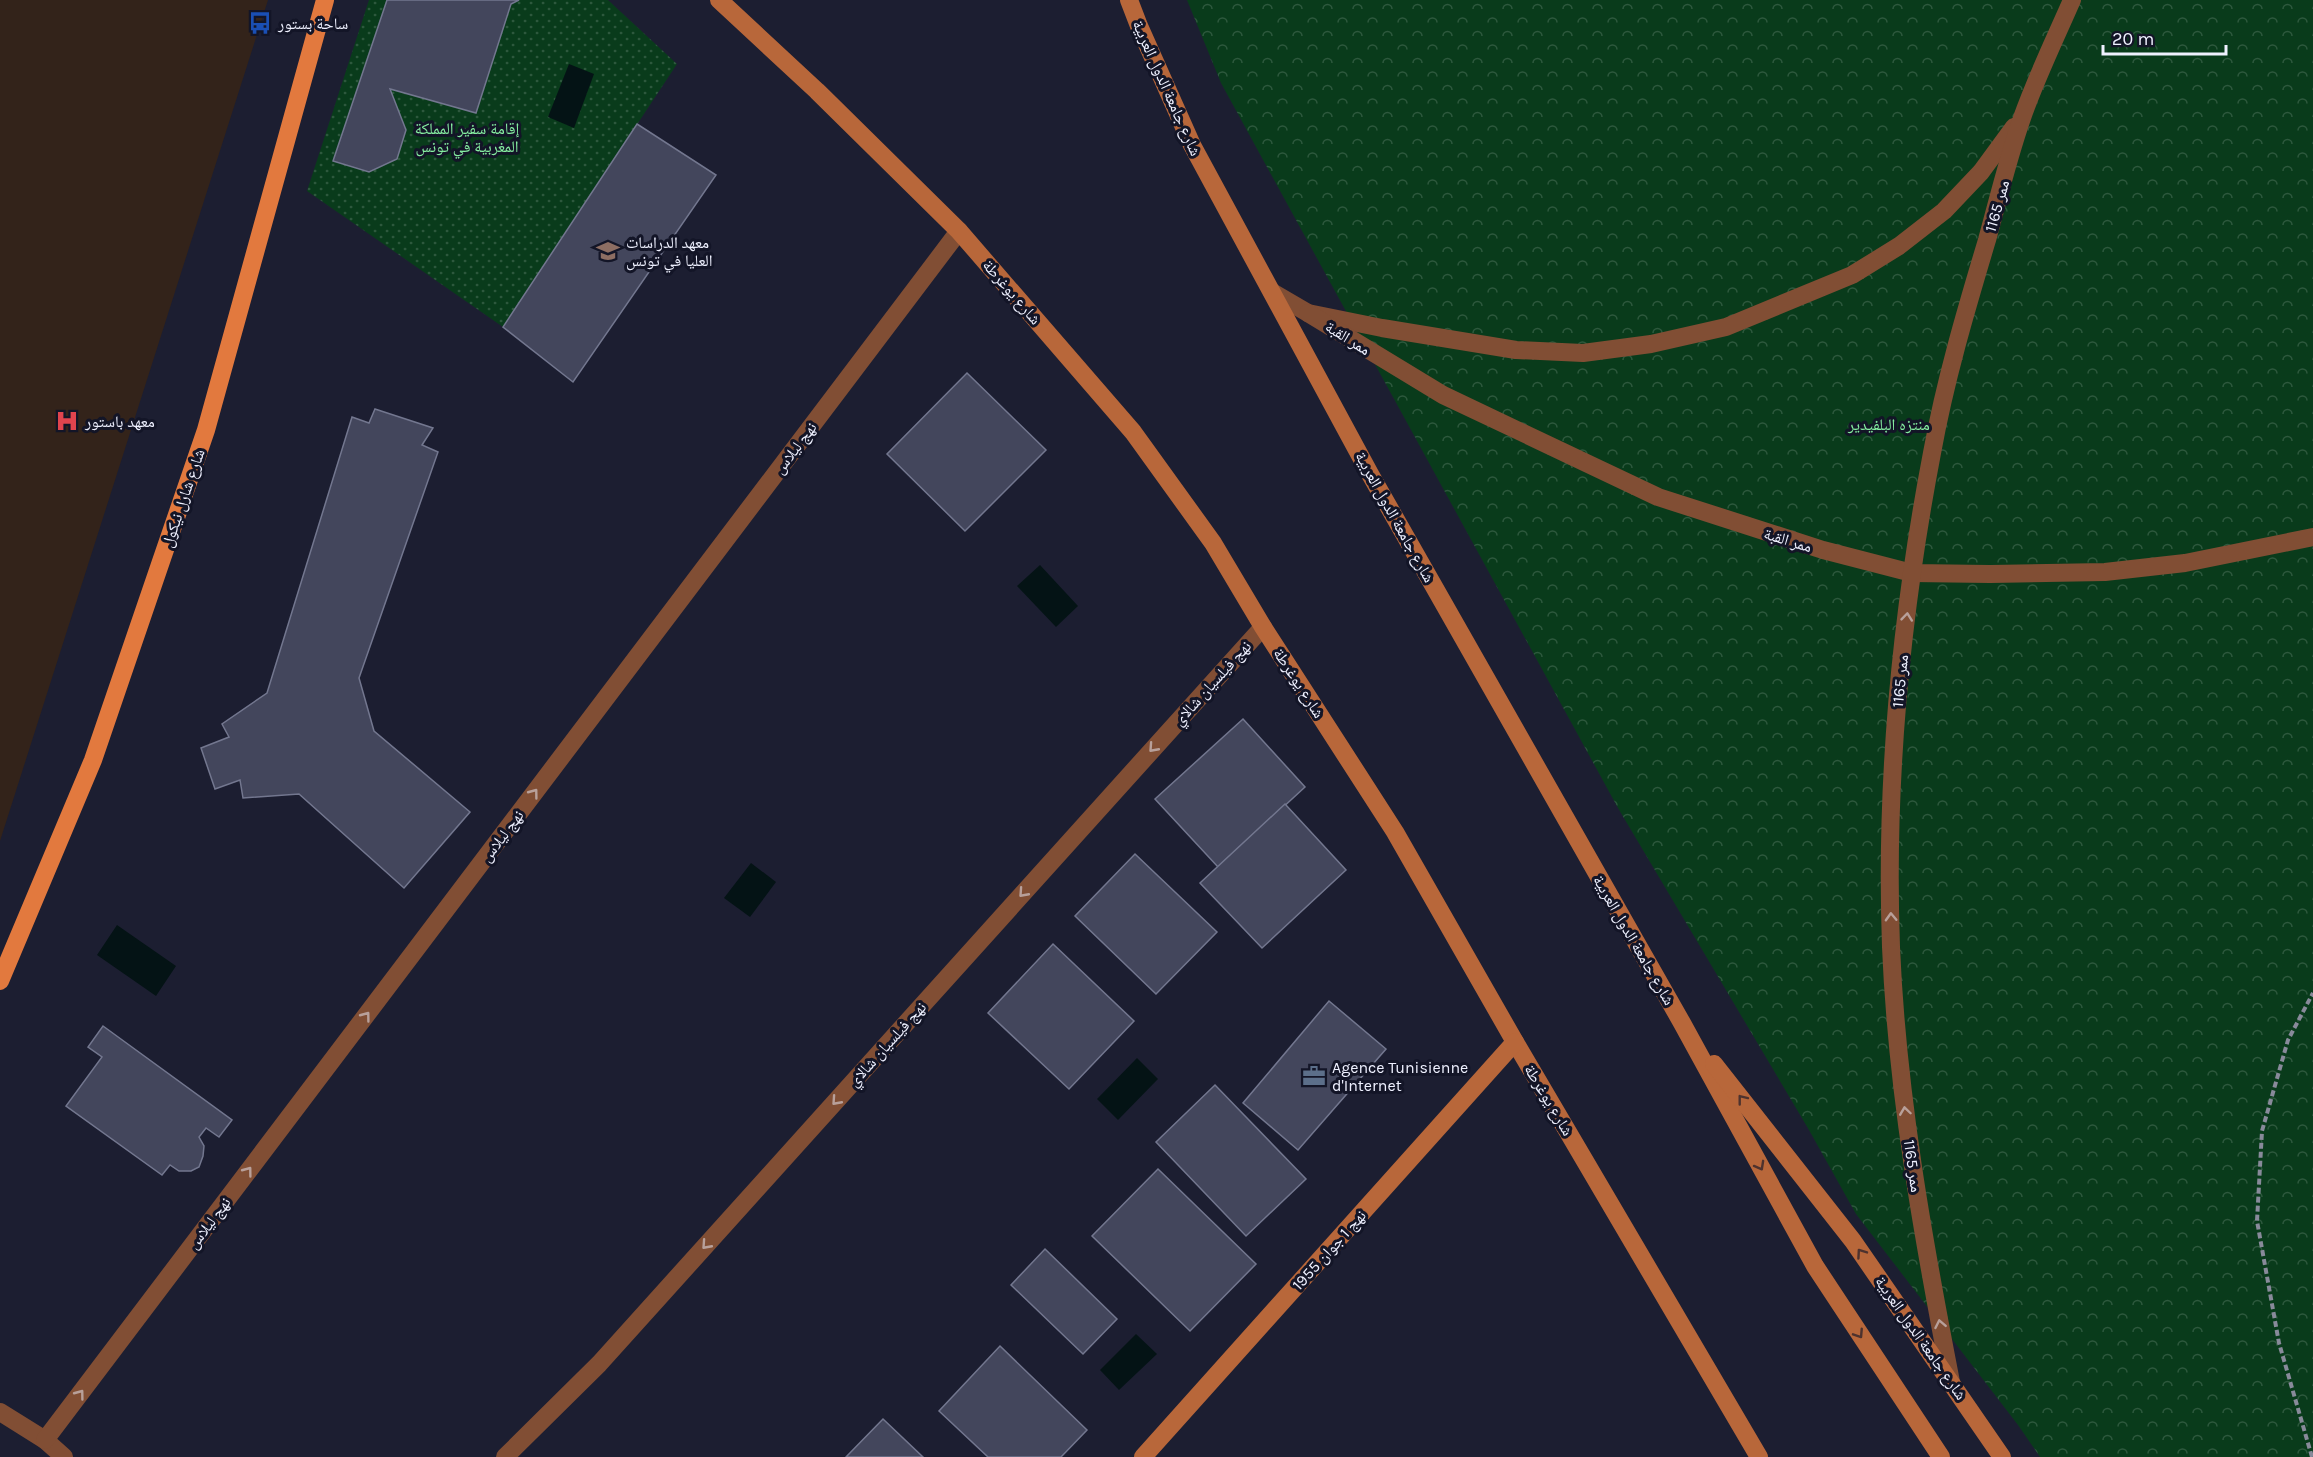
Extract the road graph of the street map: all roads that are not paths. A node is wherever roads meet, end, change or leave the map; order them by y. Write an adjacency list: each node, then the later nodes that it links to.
1 (325, 0): 12 (main road, شارع شارل نيكول)
2 (719, 0): 6 (street, شارع يوغرطة)
3 (1129, 0): 7 (street, شارع جامعة الدول العربية)
4 (2072, 0): 5 (street, ممر 1165)
5 (2022, 117): 8 (street, ممر القبة); 10 (street, ممر 1165)
6 (959, 231): 11 (street, شارع يوغرطة); 17 (street, نهج ليلاس, one-way to 6)
7 (1272, 292): 8 (street, ممر القبة); 13 (street, شارع جامعة الدول العربية)
8 (1308, 313): 10 (street, ممر القبة)
9 (2313, 537): 10 (street, ممر القبة)
10 (1912, 573): 15 (street, ممر 1165, one-way to 10)
11 (1263, 627): 14 (street, شارع يوغرطة); 19 (street, نهج فيلسيان شالاي, one-way to 19)
12 (1, 976)
13 (1682, 1023): 15 (street, شارع جامعة الدول العربية, one-way to 13); 22 (street, شارع جامعة الدول العربية, one-way to 22)
14 (1515, 1042): 20 (street, نهج 1 جوان 1955); 21 (street, شارع يوغرطة)
15 (1951, 1382): 23 (street, شارع جامعة الدول العربية)
16 (0, 1412): 17 (street)
17 (45, 1440): 18 (street)
18 (64, 1457)
19 (505, 1457)
20 (1143, 1457)
21 (1759, 1457)
22 (1941, 1457)
23 (2002, 1457)

